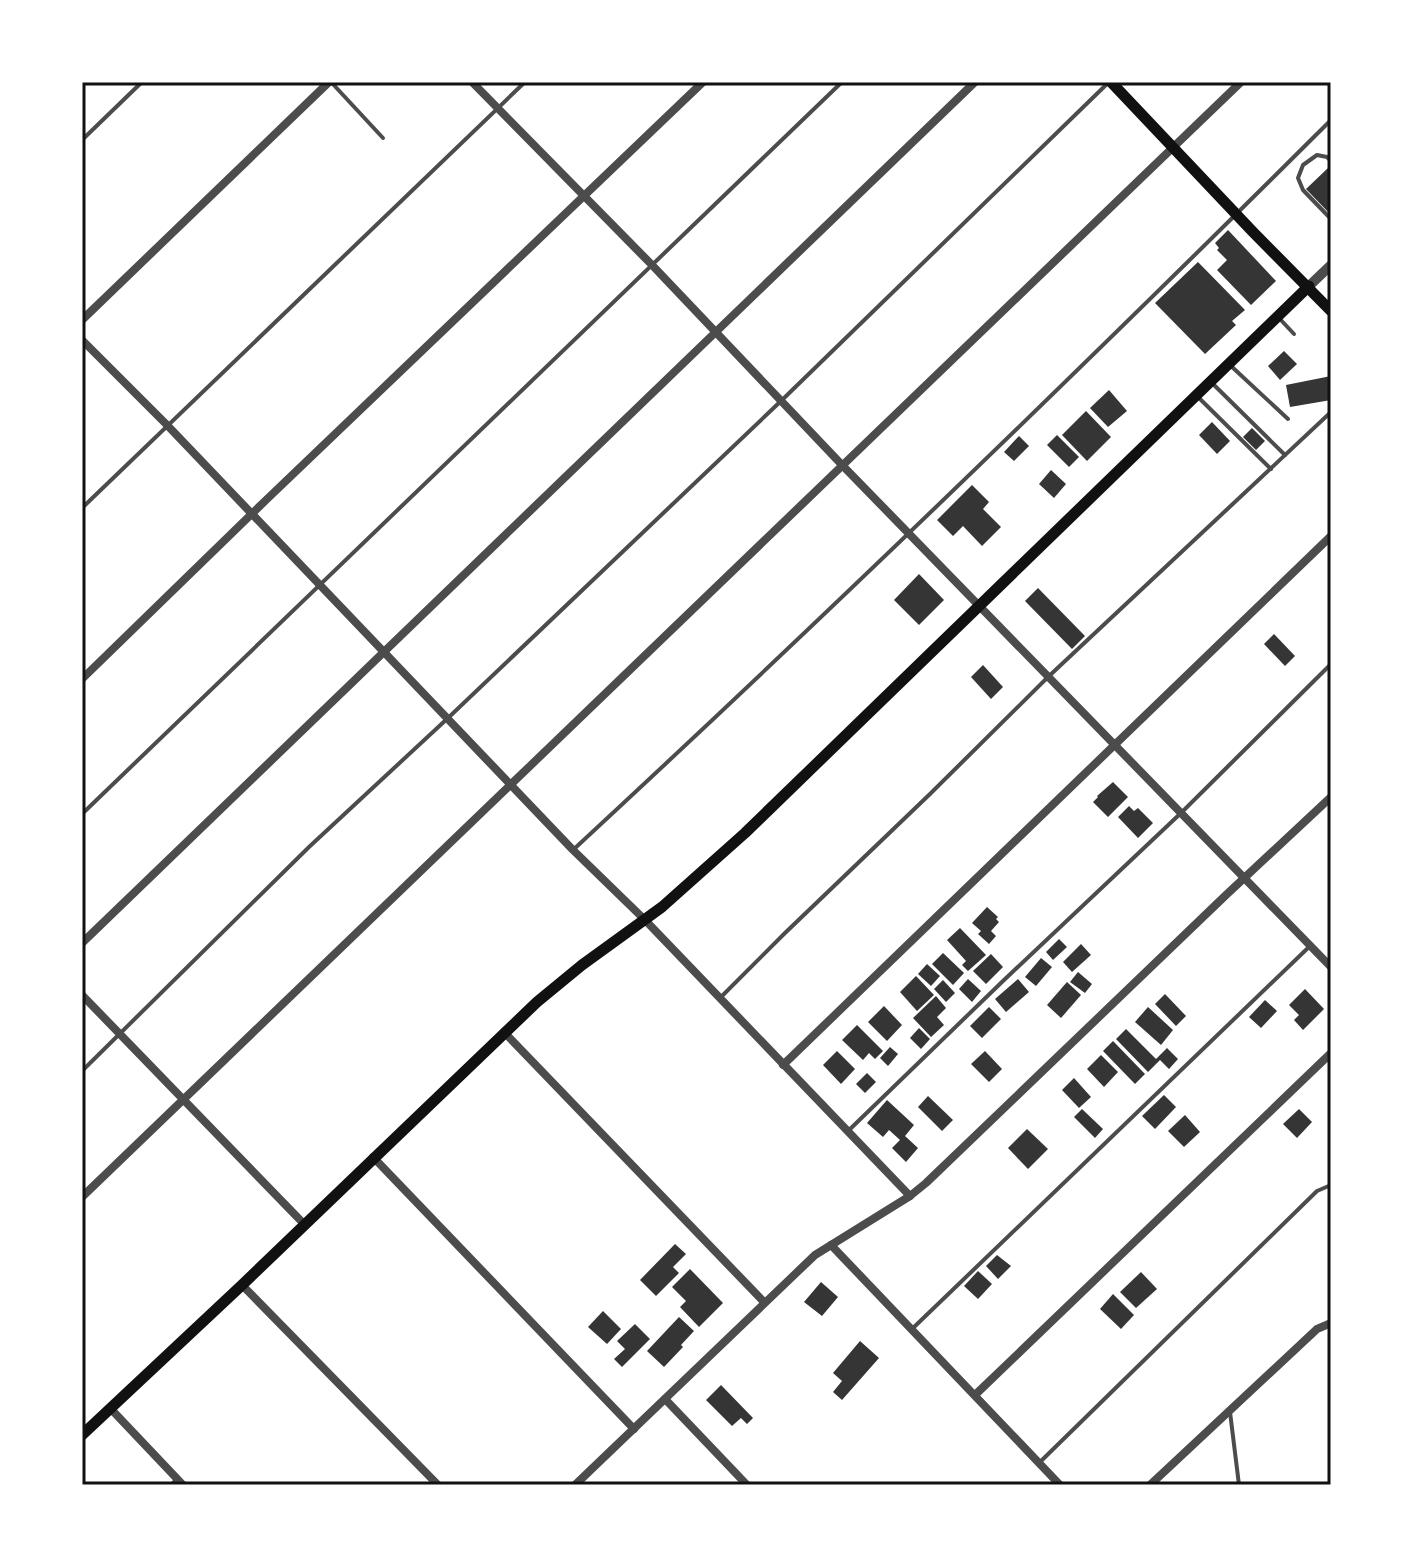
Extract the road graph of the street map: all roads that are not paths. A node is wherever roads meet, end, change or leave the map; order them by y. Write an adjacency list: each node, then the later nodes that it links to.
1 (142, 82): 13 (lane)
2 (330, 82): 12 (lane); 24 (street)
3 (472, 82): 10 (street)
4 (525, 82): 10 (lane)
5 (703, 82): 16 (street)
6 (842, 82): 19 (lane)
7 (975, 82): 25 (street)
8 (1110, 82): 14 (main road); 31 (lane)
9 (1241, 82): 14 (street)
10 (498, 108): 16 (street); 34 (lane)
11 (1331, 120): 17 (lane)
12 (383, 138)
13 (82, 140)
14 (1173, 147): 17 (main road); 36 (street)
15 (1331, 161): 18 (lane)
16 (584, 196): 19 (street); 39 (street)
17 (1237, 214): 21 (main road); 40 (lane)
18 (1331, 219)
19 (652, 265): 25 (street); 42 (lane)
20 (1331, 265): 21 (street)
21 (1309, 286): 22 (main road); 23 (main road)
22 (1331, 311)
23 (1277, 317): 26 (lane); 28 (main road)
24 (82, 320)
25 (716, 333): 31 (street); 44 (street)
26 (1294, 334)
27 (82, 340): 34 (street)
28 (1228, 364): 29 (main road); 33 (lane)
29 (1211, 381): 30 (main road); 35 (lane)
30 (1196, 395): 37 (lane); 43 (main road)
31 (781, 401): 36 (street); 48 (lane)
32 (1331, 412): 35 (lane)
33 (1288, 419)
34 (167, 425): 38 (lane); 39 (street)
35 (1285, 455): 37 (lane)
36 (843, 466): 40 (street); 50 (street)
37 (1271, 469): 46 (lane)
38 (82, 508)
39 (251, 514): 42 (street); 47 (street)
40 (909, 534): 43 (street); 54 (lane)
41 (1331, 536): 49 (street)
42 (319, 586): 44 (street); 53 (lane)
43 (979, 607): 46 (street); 56 (main road)
44 (383, 652): 48 (street); 57 (street)
45 (1331, 664): 52 (lane)
46 (1048, 677): 49 (street); 61 (lane)
47 (82, 679)
48 (448, 718): 50 (street); 63 (lane)
49 (1114, 745): 52 (street); 65 (street)
50 (512, 785): 54 (street); 67 (street)
51 (1331, 797): 55 (street)
52 (1181, 813): 55 (street); 68 (lane)
53 (82, 814)
54 (573, 850): 56 (street)
55 (1244, 878): 58 (street); 71 (street)
56 (645, 920): 61 (street); 62 (main road)
57 (82, 943)
58 (1310, 946): 59 (street); 78 (lane)
59 (1331, 967)
60 (82, 995): 63 (street)
61 (720, 999): 65 (street)
62 (504, 1032): 69 (main road); 76 (street)
63 (120, 1034): 66 (lane); 67 (street)
64 (1331, 1053): 79 (street)
65 (783, 1065): 68 (street)
66 (82, 1071)
67 (184, 1099): 72 (street); 73 (street)
68 (847, 1132): 71 (street)
69 (373, 1157): 73 (main road); 83 (street)
70 (1331, 1185): 85 (lane)
71 (910, 1196): 74 (street)
72 (82, 1197)
73 (304, 1224): 75 (main road)
74 (831, 1245): 76 (street); 78 (street)
75 (242, 1285): 81 (main road); 87 (street)
76 (764, 1302): 80 (street)
77 (1331, 1323): 82 (street)
78 (912, 1329): 79 (street)
79 (975, 1395): 85 (street)
80 (665, 1399): 83 (street); 89 (street)
81 (110, 1408): 84 (main road); 86 (street)
82 (1230, 1409): 91 (street); 92 (lane)
83 (634, 1429): 88 (street)
84 (82, 1435)
85 (1039, 1463): 90 (street)
86 (177, 1483)
87 (438, 1485)
88 (575, 1485)
89 (747, 1485)
90 (1060, 1485)
91 (1150, 1485)
92 (1239, 1485)

